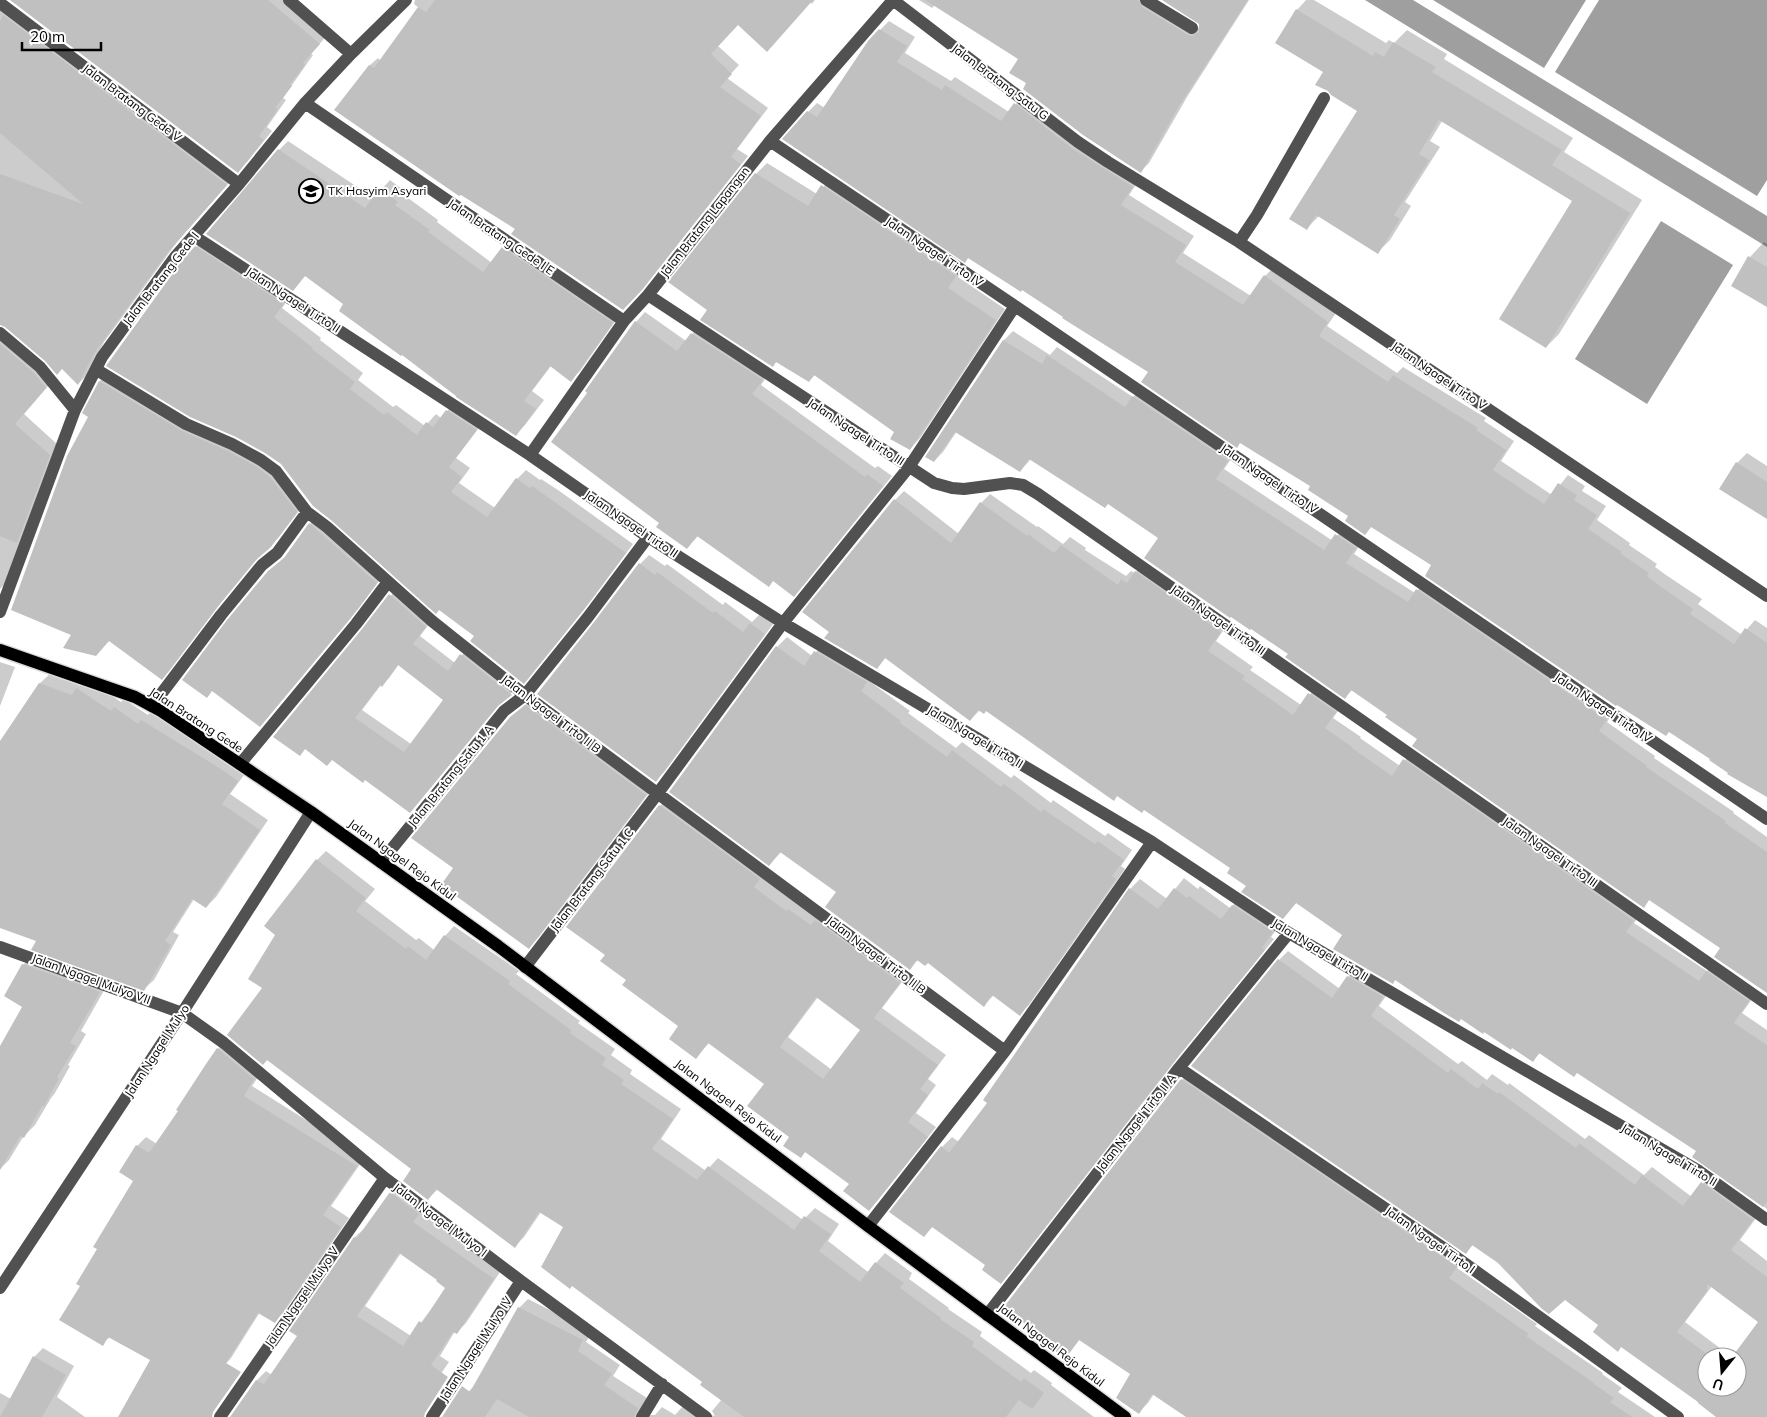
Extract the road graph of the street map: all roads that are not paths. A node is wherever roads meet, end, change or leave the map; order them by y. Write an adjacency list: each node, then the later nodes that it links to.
1 (289, 0): 7 (street)
2 (406, 0): 7 (street, Jalan Bratang Gede I)
3 (893, 0): 10 (street, Jalan Bratang Lapangan); 11 (street, Jalan Bratang Satu G)
4 (1146, 0): 6 (street)
5 (0, 3): 12 (street, Jalan Bratang Gede V)
6 (1192, 28)
7 (351, 54): 9 (street, Jalan Bratang Gede I)
8 (1324, 98): 14 (street)
9 (305, 103): 12 (street, Jalan Bratang Gede I); 17 (street, Jalan Bratang Gede I E)
10 (770, 141): 15 (street, Jalan Bratang Lapangan); 16 (street, Jalan Ngagel Tirto IV)
11 (1108, 162): 14 (street, Jalan Ngagel Tirto V)
12 (239, 184): 13 (street, Jalan Bratang Gede I)
13 (194, 236): 19 (street, Jalan Bratang Gede I); 21 (street, Jalan Ngagel Tirto II)
14 (1239, 242): 26 (street, Jalan Ngagel Tirto V)
15 (648, 294): 17 (street, Jalan Bratang Lapangan); 22 (street, Jalan Ngagel Tirto III)
16 (1015, 306): 22 (street, Jalan Bratang Satu 1 C); 35 (street, Jalan Ngagel Tirto IV)
17 (624, 320): 21 (street, Jalan Bratang Lapangan)
18 (0, 333): 20 (street)
19 (97, 370): 20 (street, Jalan Bratang Gede I); 23 (street, Jalan Ngagel Tirto II B)
20 (75, 410): 27 (street, Jalan Bratang Gede I)
21 (530, 455): 24 (street, Jalan Ngagel Tirto II)
22 (909, 467): 28 (street, Jalan Bratang Satu 1 C); 41 (street, Jalan Ngagel Tirto III)
23 (307, 512): 25 (street, Jalan Ngagel Tirto II B); 31 (street)
24 (648, 537): 28 (street, Jalan Ngagel Tirto II); 30 (street, Jalan Bratang Satu 1 A)
25 (388, 582): 30 (street, Jalan Ngagel Tirto II B); 32 (street)
26 (1767, 596)
27 (0, 612)
28 (783, 622): 33 (street, Jalan Bratang Satu 1 C); 36 (street, Jalan Ngagel Tirto II)
29 (0, 650): 31 (main road, Jalan Bratang Gede)
30 (525, 695): 33 (street, Jalan Ngagel Tirto II B); 37 (street, Jalan Bratang Satu 1 A)
31 (152, 706): 32 (main road, Jalan Bratang Gede)
32 (240, 764): 34 (main road, Jalan Bratang Gede)
33 (658, 793): 40 (street, Jalan Bratang Satu 1 C); 43 (street, Jalan Ngagel Tirto II B)
34 (311, 812): 37 (main road, Jalan Ngagel Rejo Kidul); 42 (street, Jalan Ngagel Mulyo)
35 (1767, 819)
36 (1152, 842): 38 (street, Jalan Ngagel Tirto II); 43 (street)
37 (381, 862): 40 (main road, Jalan Ngagel Rejo Kidul)
38 (1289, 933): 44 (street, Jalan Ngagel Tirto II A); 46 (street, Jalan Ngagel Tirto II)
39 (0, 947): 42 (street, Jalan Ngagel Mulyo VII)
40 (525, 967): 47 (main road, Jalan Ngagel Rejo Kidul)
41 (1767, 1004)
42 (182, 1013): 45 (street, Jalan Ngagel Mulyo I); 49 (street, Jalan Ngagel Mulyo)
43 (1005, 1050): 47 (street)
44 (1179, 1068): 50 (street, Jalan Ngagel Tirto II A); 57 (street, Jalan Ngagel Tirto I)
45 (385, 1178): 48 (street, Jalan Ngagel Mulyo I); 52 (street, Jalan Ngagel Mulyo V)
46 (1767, 1220)
47 (868, 1226): 50 (main road, Jalan Ngagel Rejo Kidul)
48 (521, 1281): 51 (street, Jalan Ngagel Mulyo I); 53 (street, Jalan Ngagel Mulyo IV)
49 (0, 1288)
50 (987, 1314): 56 (main road, Jalan Ngagel Rejo Kidul)
51 (662, 1384): 54 (street); 55 (street, Jalan Ngagel Mulyo I)
52 (220, 1417)
53 (432, 1417)
54 (642, 1417)
55 (706, 1417)
56 (1125, 1417)
57 (1678, 1417)

